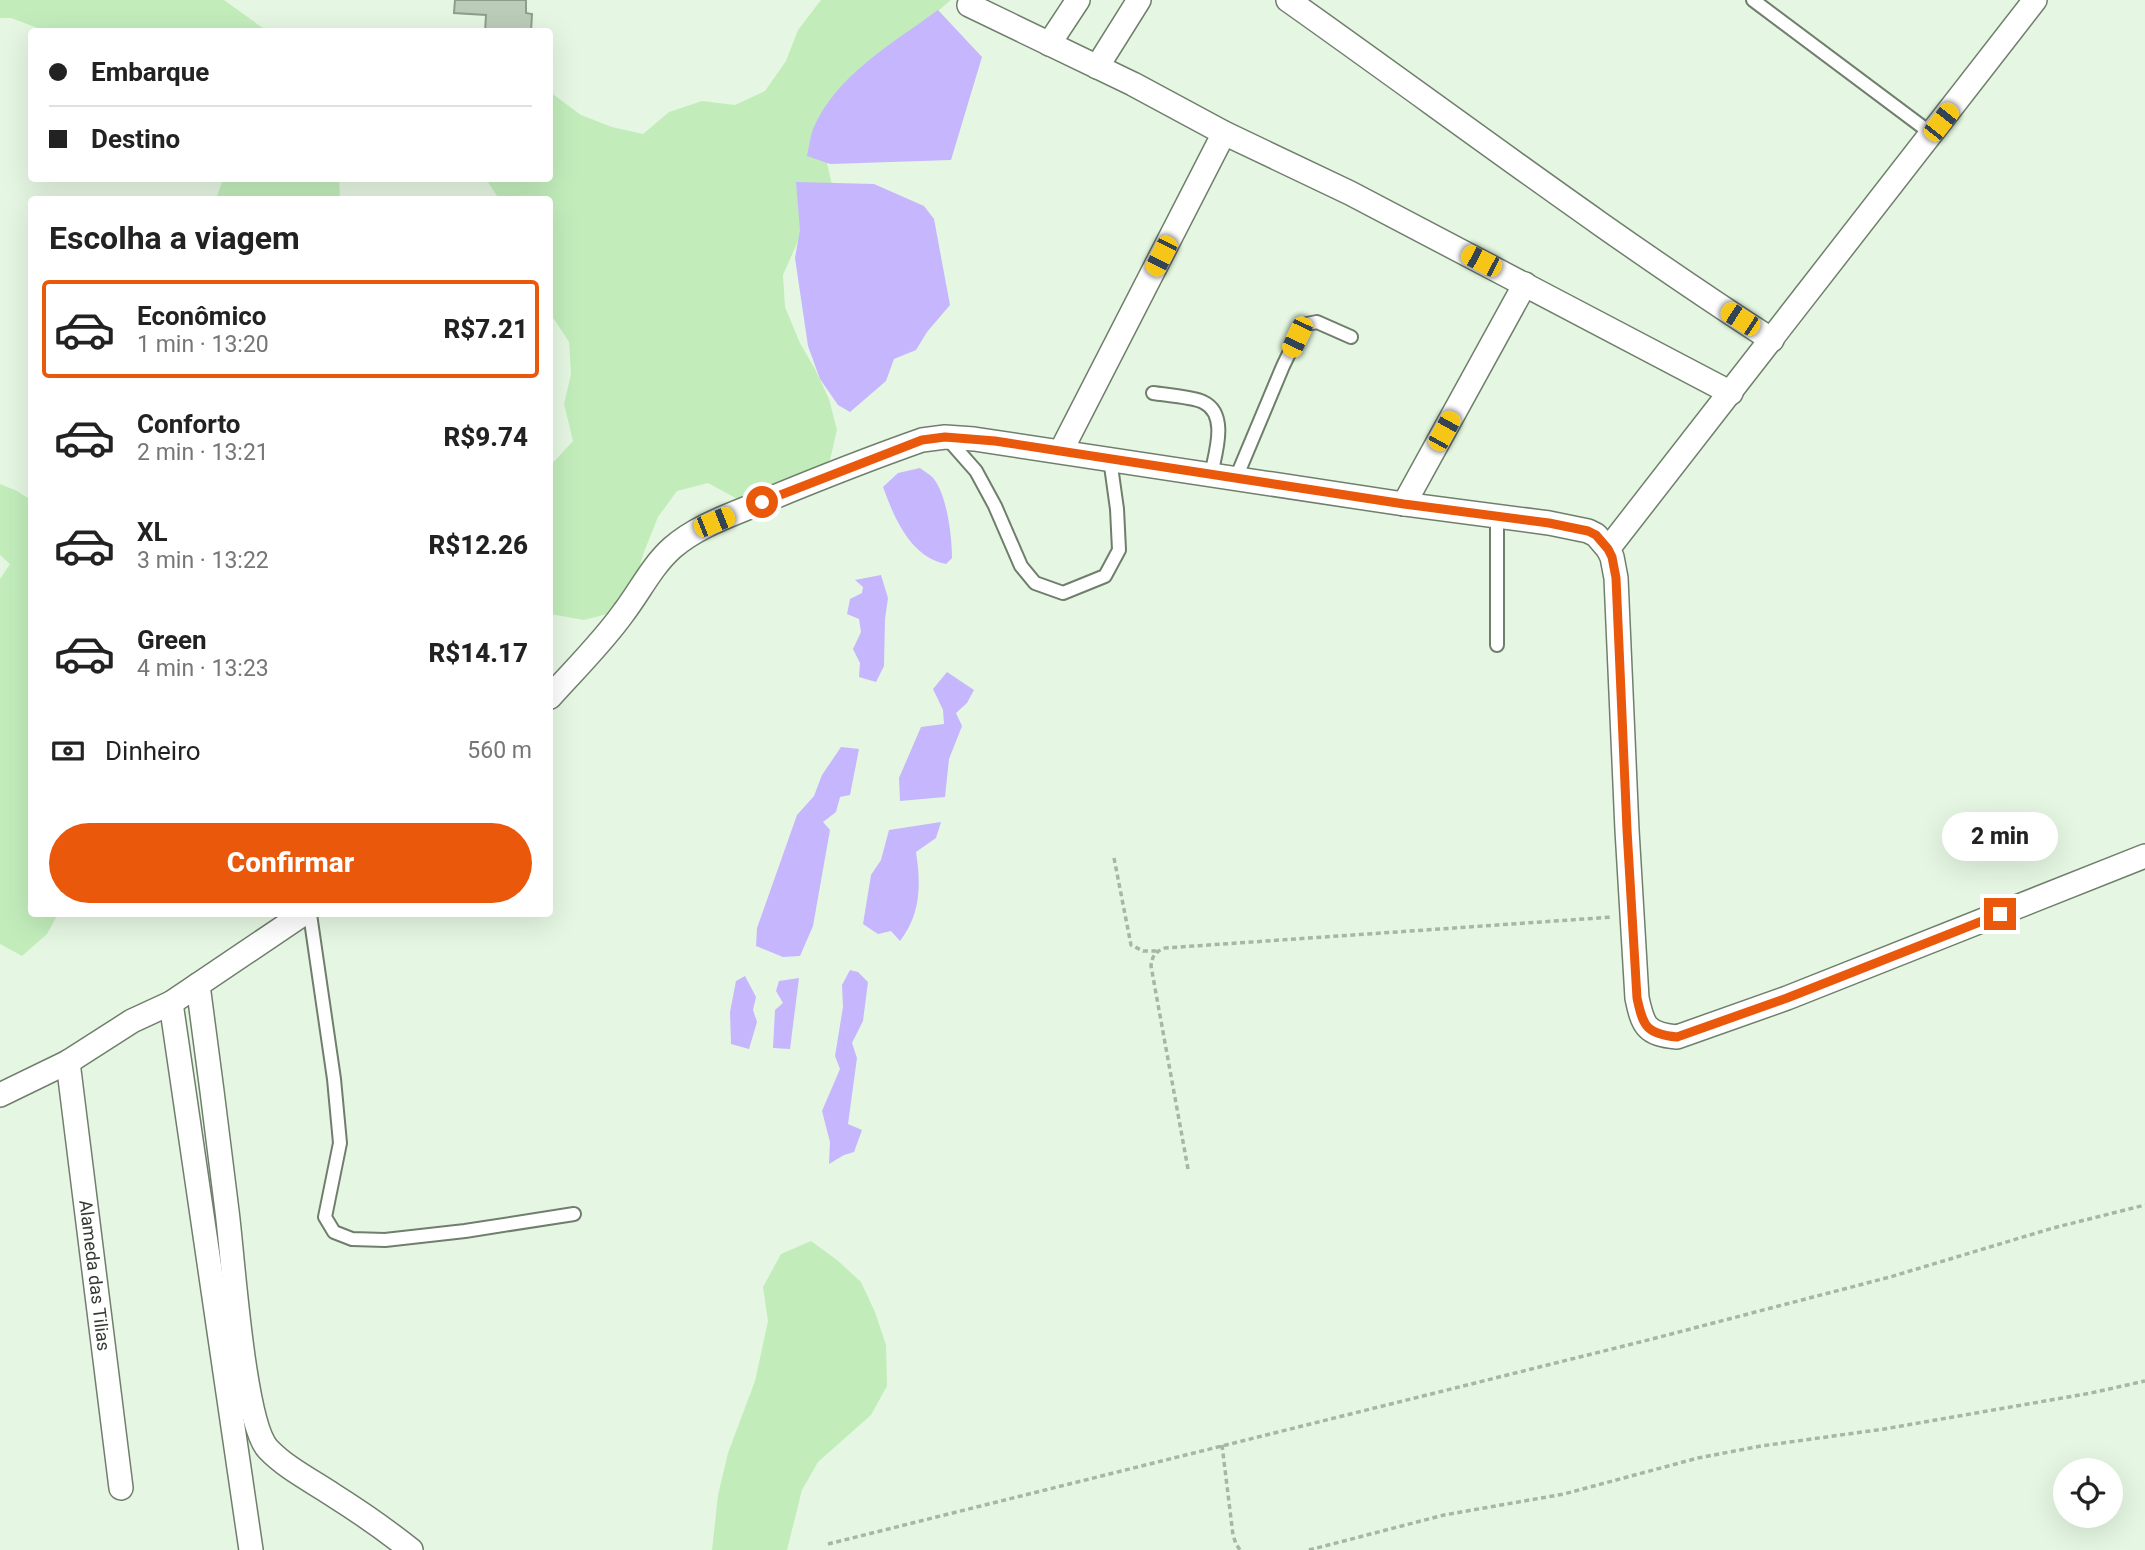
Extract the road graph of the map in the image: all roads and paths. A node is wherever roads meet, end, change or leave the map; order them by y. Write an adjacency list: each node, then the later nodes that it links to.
1 (1078, 0): 7 (street)
2 (1139, 0): 8 (street)
3 (1288, 0): 13 (street)
4 (1753, 0): 10 (lane)
5 (2035, 0): 10 (street)
6 (969, 5): 7 (street)
7 (1049, 44): 8 (street)
8 (1097, 67): 9 (street)
9 (1224, 133): 11 (street); 17 (street)
10 (1932, 134): 13 (street)
11 (1525, 284): 15 (street); 21 (street)
12 (1351, 337): 20 (lane)
13 (1772, 340): 15 (street)
14 (1153, 393): 19 (lane)
15 (1731, 393): 23 (street)
16 (945, 437): 17 (street); 18 (lane); 25 (street)
17 (1061, 451): 18 (street)
18 (1110, 459): 19 (street)
19 (1211, 474): 20 (street)
20 (1237, 478): 21 (street)
21 (1404, 504): 22 (street)
22 (1497, 516): 23 (street); 24 (lane)
23 (1608, 549): 28 (street)
24 (1497, 645)
25 (553, 694)
26 (2145, 856): 28 (street)
27 (1114, 858): 31 (path)
28 (1633, 916): 31 (path)
29 (299, 917): 32 (street)
30 (310, 917): 38 (lane)
31 (1157, 951): 36 (path)
32 (198, 985): 33 (street); 44 (street)
33 (171, 1003): 34 (street); 43 (street)
34 (68, 1062): 35 (street); 41 (street, Alameda das Tilias)
35 (0, 1095)
36 (1188, 1169)
37 (2145, 1205): 40 (path)
38 (574, 1214)
39 (2145, 1381): 46 (path)
40 (1222, 1445): 42 (path); 45 (path)
41 (121, 1488)
42 (828, 1544)
43 (251, 1550)
44 (411, 1550)
45 (1240, 1550)
46 (1309, 1550)

